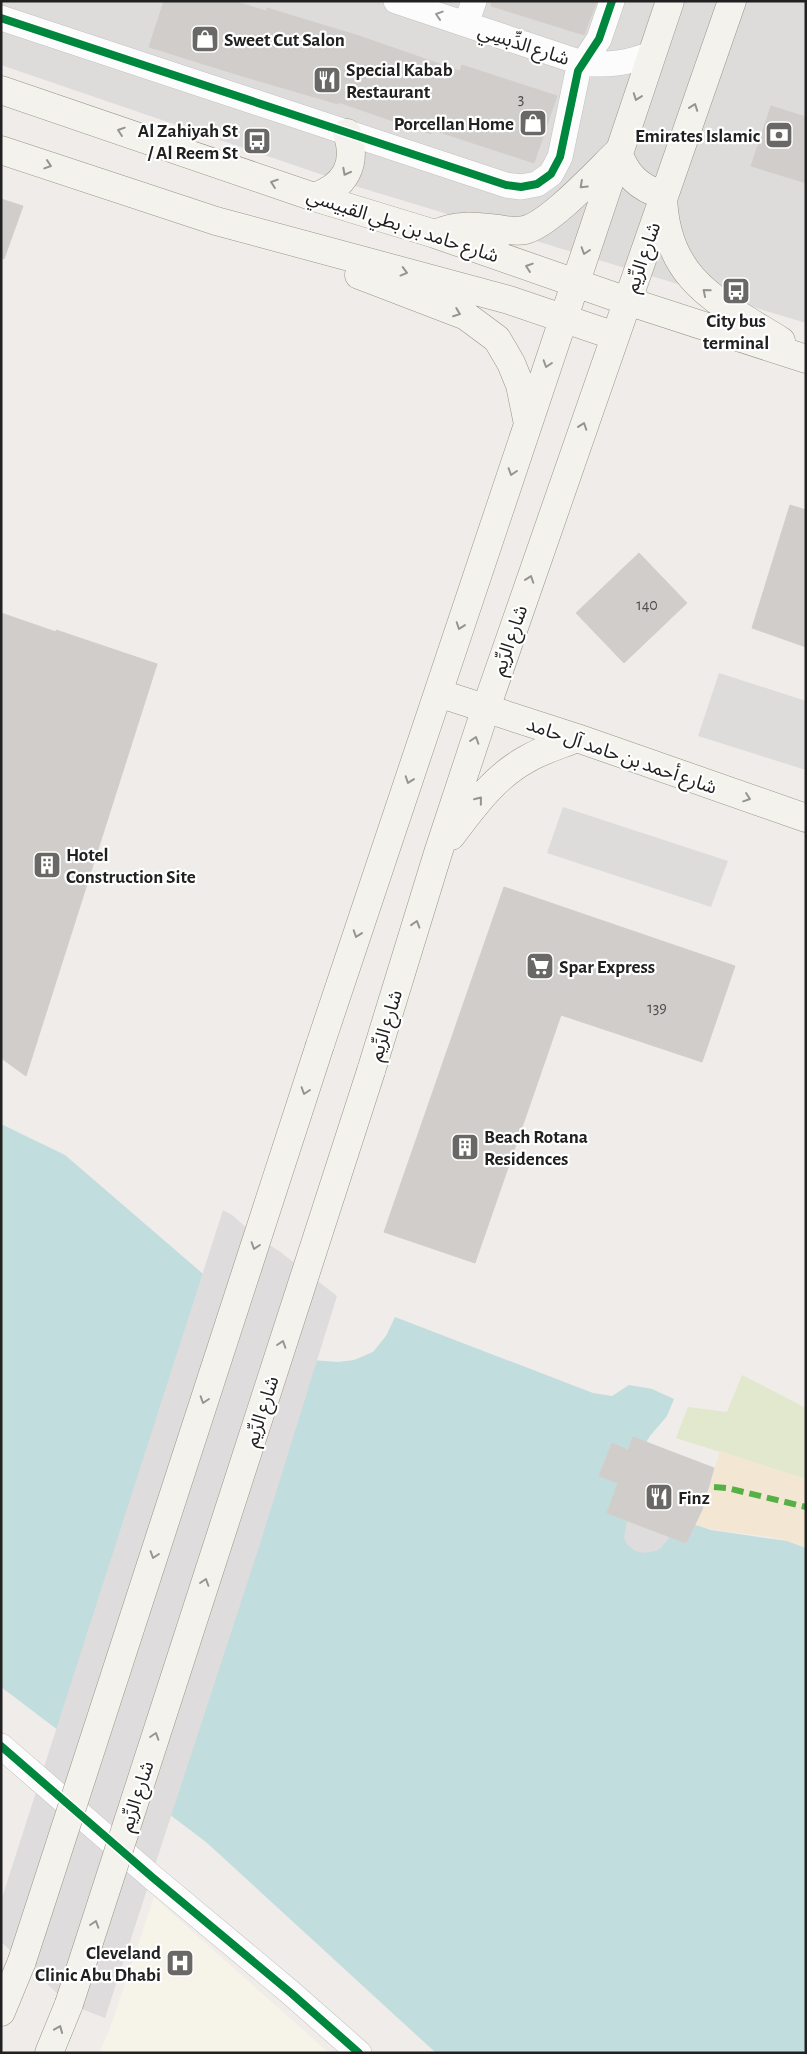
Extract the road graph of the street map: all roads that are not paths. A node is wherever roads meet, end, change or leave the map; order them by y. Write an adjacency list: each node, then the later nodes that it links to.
1 (396, 1): 7 (street, شارع الدِّبسِي, one-way to 1)
2 (474, 1): 7 (street)
3 (612, 1): 9 (street)
4 (670, 1): 8 (main road)
5 (732, 4): 14 (main road, شارع الرِّيم, one-way to 5)
6 (1, 18): 11 (street)
7 (466, 24): 9 (street, شارع الدِّبسِي)
8 (653, 53): 9 (street, شارع الدِّبسِي); 13 (main road, one-way to 13)
9 (582, 63): 11 (street)
10 (1, 90): 15 (main road, شارع حامد بن بطي القبيسي, one-way to 10)
11 (347, 133): 15 (main road, one-way to 15)
12 (1, 150): 16 (main road, شارع حامد بن بطي القبيسي, one-way to 16)
13 (618, 152): 14 (main road); 17 (main road, one-way to 17); 18 (main road, one-way to 18)
14 (663, 195): 19 (main road, شارع الرِّيم); 22 (main road, one-way to 14)
15 (314, 197): 17 (main road, شارع حامد بن بطي القبيسي)
16 (216, 221): 20 (main road, شارع حامد بن بطي القبيسي, one-way to 20); 23 (main road, one-way to 23)
17 (435, 234): 18 (main road, شارع حامد بن بطي القبيسي, one-way to 17)
18 (574, 283): 19 (main road, شارع حامد بن بطي القبيسي); 20 (main road)
19 (627, 301): 21 (main road, شارع الرِّيم); 22 (main road, شارع حامد بن بطي القبيسي)
20 (563, 318): 21 (main road, شارع حامد بن بطي القبيسي); 23 (main road, one-way to 23)
21 (615, 336): 25 (main road, شارع الرِّيم, one-way to 21)
22 (806, 358)
23 (528, 425): 24 (main road, one-way to 24)
24 (438, 693): 25 (main road, شارع أحمد بن حامد آل حامد); 30 (main road, one-way to 30, bridge)
25 (486, 708): 26 (main road, شارع أحمد بن حامد آل حامد); 28 (main road, شارع الرِّيم, one-way to 25)
26 (577, 738): 27 (main road, شارع أحمد بن حامد آل حامد, one-way to 27); 28 (main road, one-way to 26)
27 (806, 818)
28 (438, 853): 31 (main road, شارع الرِّيم, one-way to 28, bridge)
29 (1, 1746): 32 (street)
30 (1, 2012)
31 (48, 2053)
32 (359, 2053)

